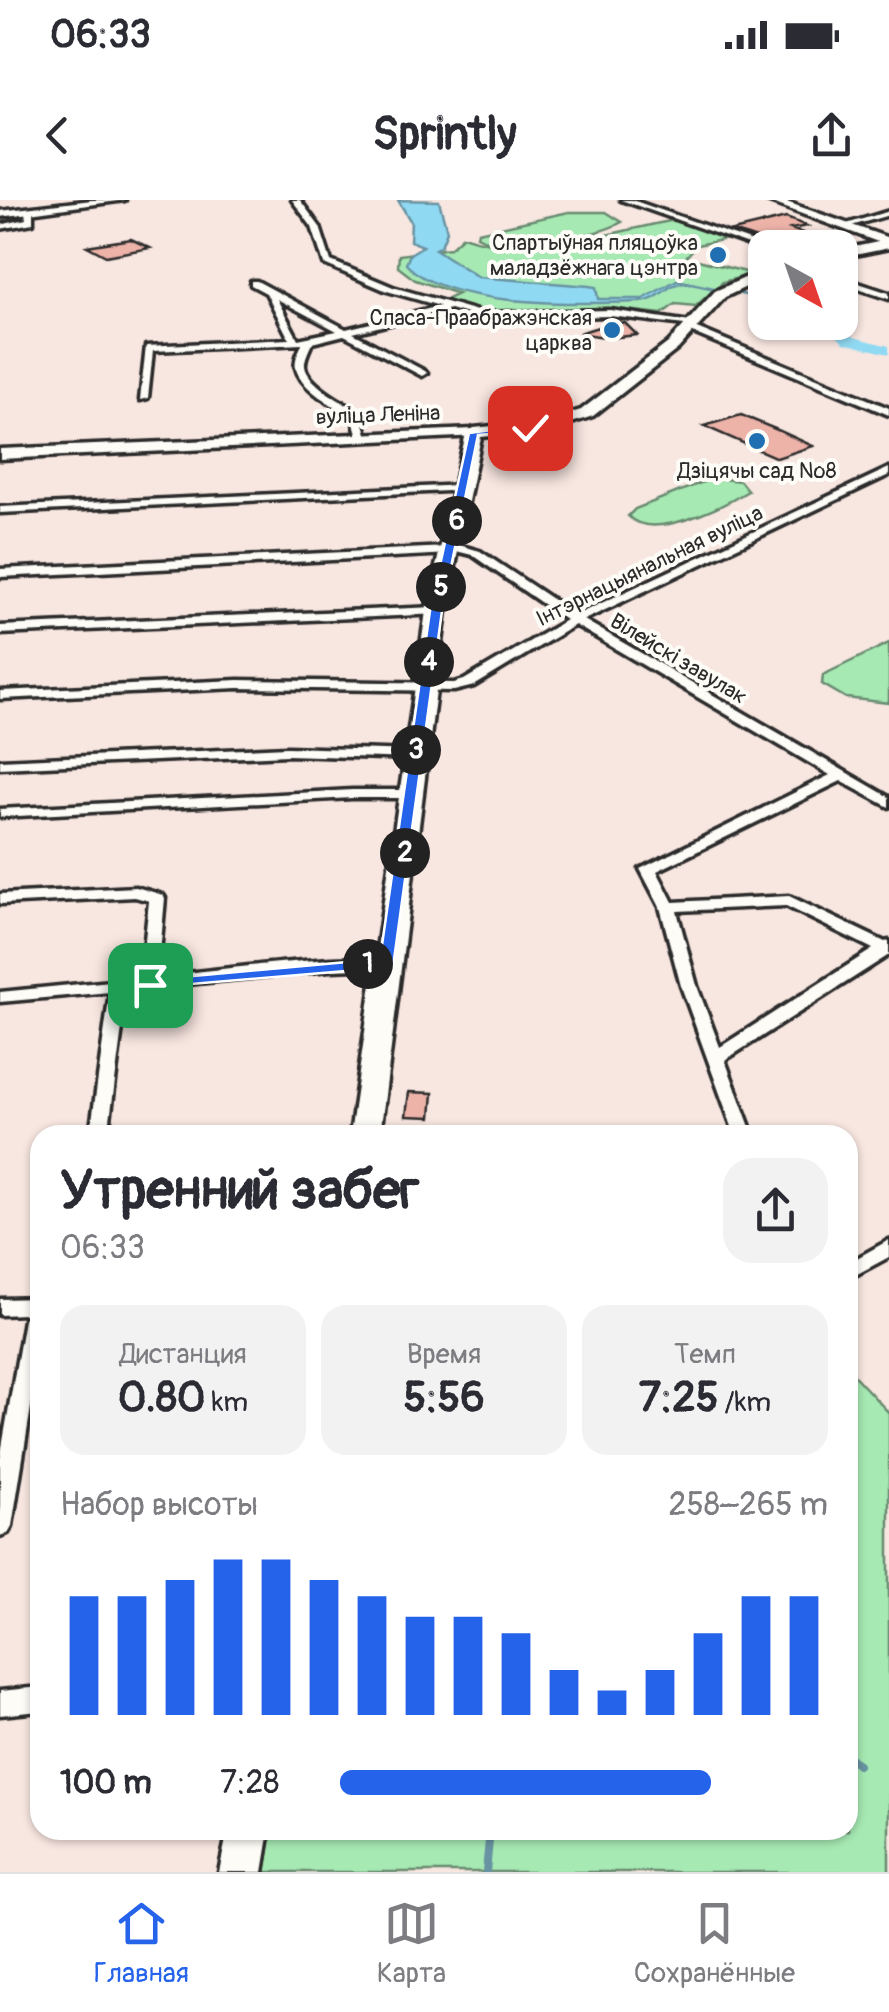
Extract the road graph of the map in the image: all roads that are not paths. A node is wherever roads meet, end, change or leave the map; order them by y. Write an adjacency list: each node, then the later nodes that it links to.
1 (296, 200): 18 (street)
2 (625, 200): 10 (street)
3 (770, 200): 8 (main road)
4 (114, 201): 5 (main road); 6 (main road)
5 (29, 212): 6 (main road); 9 (street)
6 (0, 213)
7 (889, 213): 8 (street)
8 (844, 226): 11 (main road)
9 (0, 227)
10 (748, 242)
11 (889, 243): 12 (main road)
12 (858, 250)
13 (748, 280): 19 (main road, вуліца Леніна)
14 (254, 283): 16 (street)
15 (858, 286): 17 (street)
16 (270, 294): 20 (street); 22 (street)
17 (889, 296)
18 (447, 307): 19 (street); 20 (street)
19 (691, 326): 25 (street); 26 (main road, вуліца Леніна)
20 (345, 334): 21 (street); 23 (street)
21 (308, 341): 22 (street); 27 (street)
22 (295, 342): 24 (street)
23 (422, 373)
24 (142, 398)
25 (889, 412)
26 (474, 433): 27 (main road, вуліца Леніна); 30 (main road)
27 (362, 437): 28 (main road, вуліца Леніна)
28 (0, 454)
29 (889, 472): 35 (street, Інтэрнацыянальная вуліца)
30 (464, 488): 31 (street); 32 (main road)
31 (0, 510)
32 (452, 548): 33 (street); 34 (main road); 35 (street, Вілейскі завулак)
33 (0, 573)
34 (436, 611): 36 (street); 37 (main road)
35 (574, 620): 37 (street, Інтэрнацыянальная вуліца); 41 (street, Вілейскі завулак)
36 (0, 630)
37 (426, 688): 38 (street, Інтэрнацыянальная вуліца); 39 (main road)
38 (0, 695)
39 (416, 755): 40 (street); 42 (main road)
40 (0, 764)
41 (839, 776): 43 (street, Вілейскі завулак); 46 (street)
42 (414, 794): 44 (street); 48 (main road)
43 (889, 803)
44 (0, 814)
45 (0, 898): 49 (street)
46 (668, 907): 47 (street); 52 (street)
47 (888, 948): 52 (street)
48 (388, 963): 49 (street); 54 (main road)
49 (150, 985): 50 (street)
50 (119, 988): 51 (street); 53 (street)
51 (0, 997)
52 (717, 1057): 55 (street)
53 (100, 1125)
54 (367, 1125)
55 (741, 1125)
56 (889, 1247): 57 (street)
57 (858, 1266)
58 (30, 1306): 59 (street)
59 (0, 1308)
60 (30, 1357): 61 (street)
61 (0, 1526)
62 (30, 1700): 63 (street)
63 (0, 1703)
64 (246, 1840): 65 (main road)
65 (241, 1872)

